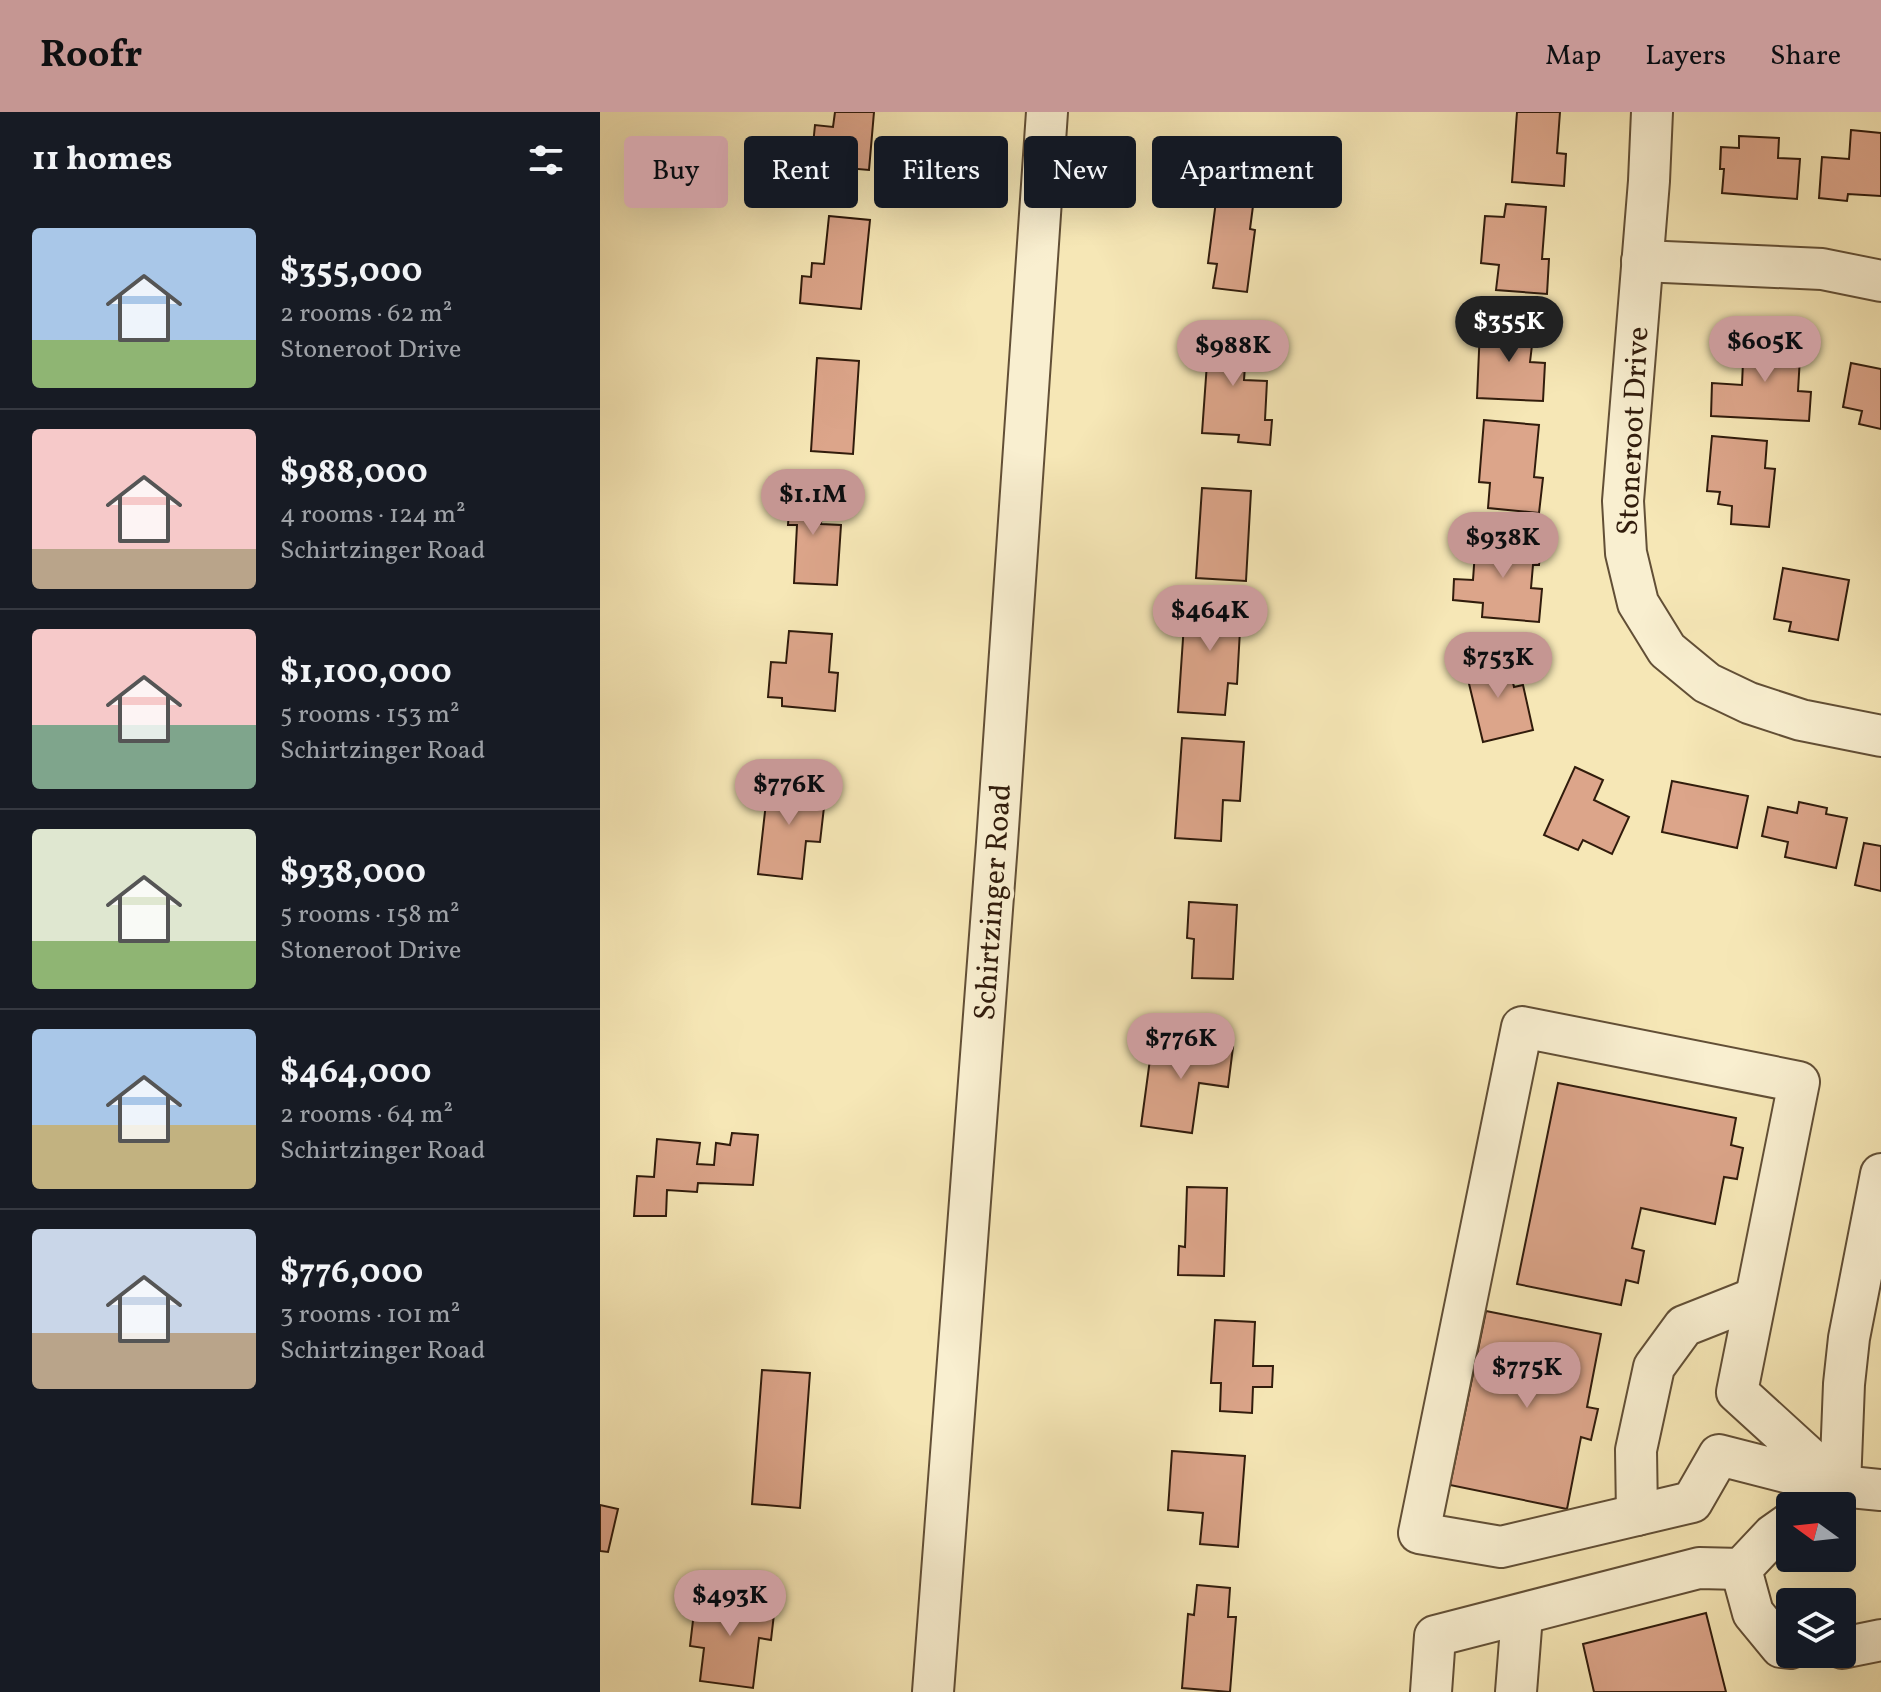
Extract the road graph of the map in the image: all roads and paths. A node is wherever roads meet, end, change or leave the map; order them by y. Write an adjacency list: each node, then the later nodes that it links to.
1 (1047, 112): 23 (street, Schirtzinger Road)
2 (1652, 112): 3 (street, Stoneroot Drive)
3 (1642, 261): 4 (street); 5 (street, Stoneroot Drive)
4 (1881, 281)
5 (1881, 736)
6 (1881, 1174): 8 (street)
7 (1755, 1298): 9 (street); 16 (street); 16 (street)
8 (1864, 1359): 14 (street)
9 (1737, 1392): 10 (street); 13 (street)
10 (1719, 1455): 12 (street); 16 (street)
11 (1881, 1490): 15 (street)
12 (1816, 1492)
13 (1823, 1492)
14 (1827, 1492)
15 (1856, 1493)
16 (1637, 1515)
17 (1776, 1533): 18 (street)
18 (1741, 1569): 19 (street); 21 (street)
19 (1522, 1615): 24 (street); 25 (street)
20 (1881, 1640): 22 (street)
21 (1776, 1641)
22 (1856, 1645)
23 (933, 1692)
24 (1431, 1692)
25 (1516, 1692)

